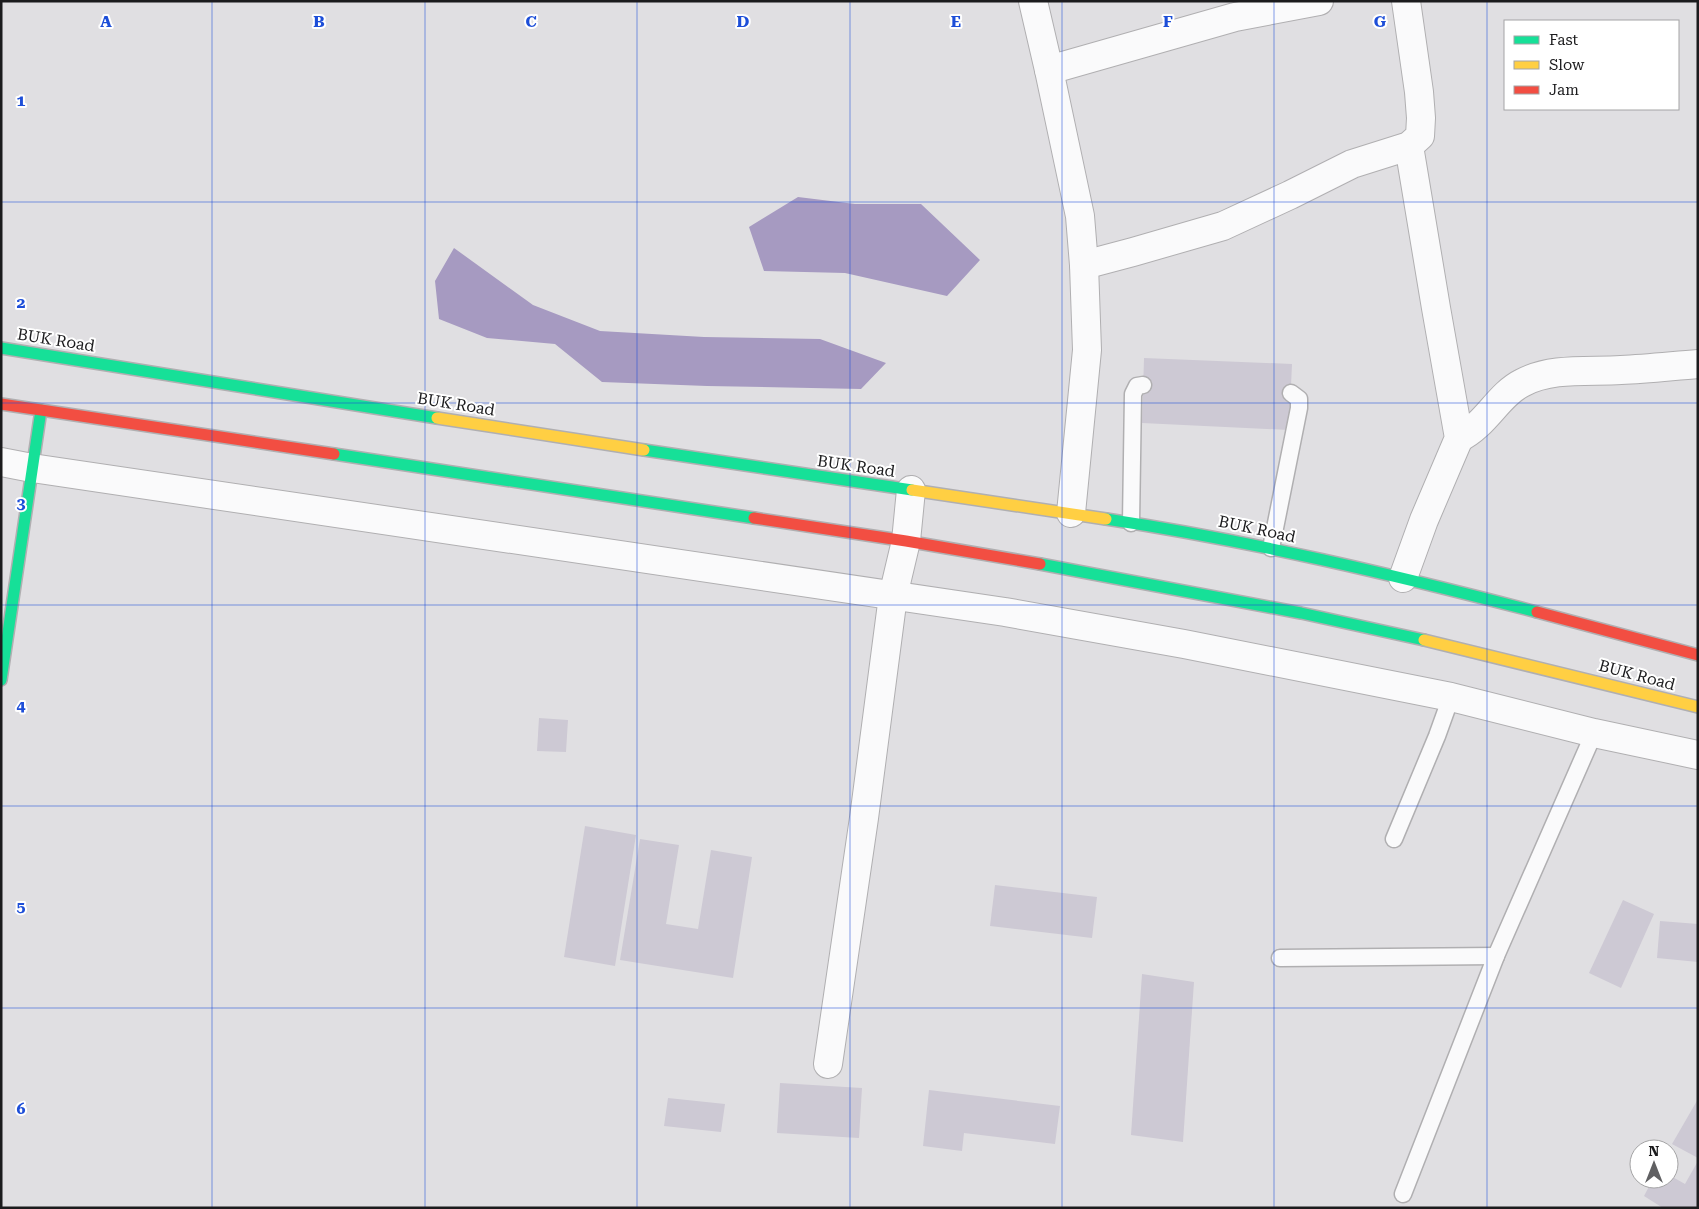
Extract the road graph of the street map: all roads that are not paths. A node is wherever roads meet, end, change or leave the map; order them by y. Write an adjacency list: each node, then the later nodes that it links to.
1 (1033, 1): 4 (street)
2 (1319, 1): 4 (street)
3 (1406, 1): 5 (street)
4 (1049, 70): 6 (street)
5 (1409, 146): 6 (street); 13 (street)
6 (1084, 264): 16 (street)
7 (1, 348): 15 (main road, BUK Road)
8 (1698, 364): 13 (street)
9 (1143, 385): 17 (lane)
10 (1291, 392): 19 (lane)
11 (1, 404): 12 (main road, BUK Road)
12 (41, 410): 14 (main road); 18 (main road, BUK Road)
13 (1459, 438): 20 (street)
14 (14, 465): 21 (street); 23 (main road)
15 (911, 490): 16 (main road, BUK Road); 18 (street)
16 (1071, 513): 17 (main road, BUK Road)
17 (1131, 523): 19 (main road, BUK Road)
18 (906, 541): 21 (street); 25 (main road, BUK Road)
19 (1271, 548): 20 (main road, BUK Road)
20 (1403, 578): 22 (main road, BUK Road)
21 (893, 596): 24 (street); 31 (street)
22 (1698, 654)
23 (1, 680)
24 (1451, 697): 26 (street); 28 (lane)
25 (1698, 707)
26 (1594, 733): 27 (street); 29 (lane)
27 (1698, 755)
28 (1394, 839)
29 (1496, 956): 30 (lane); 32 (lane)
30 (1280, 958)
31 (828, 1064)
32 (1403, 1194)

